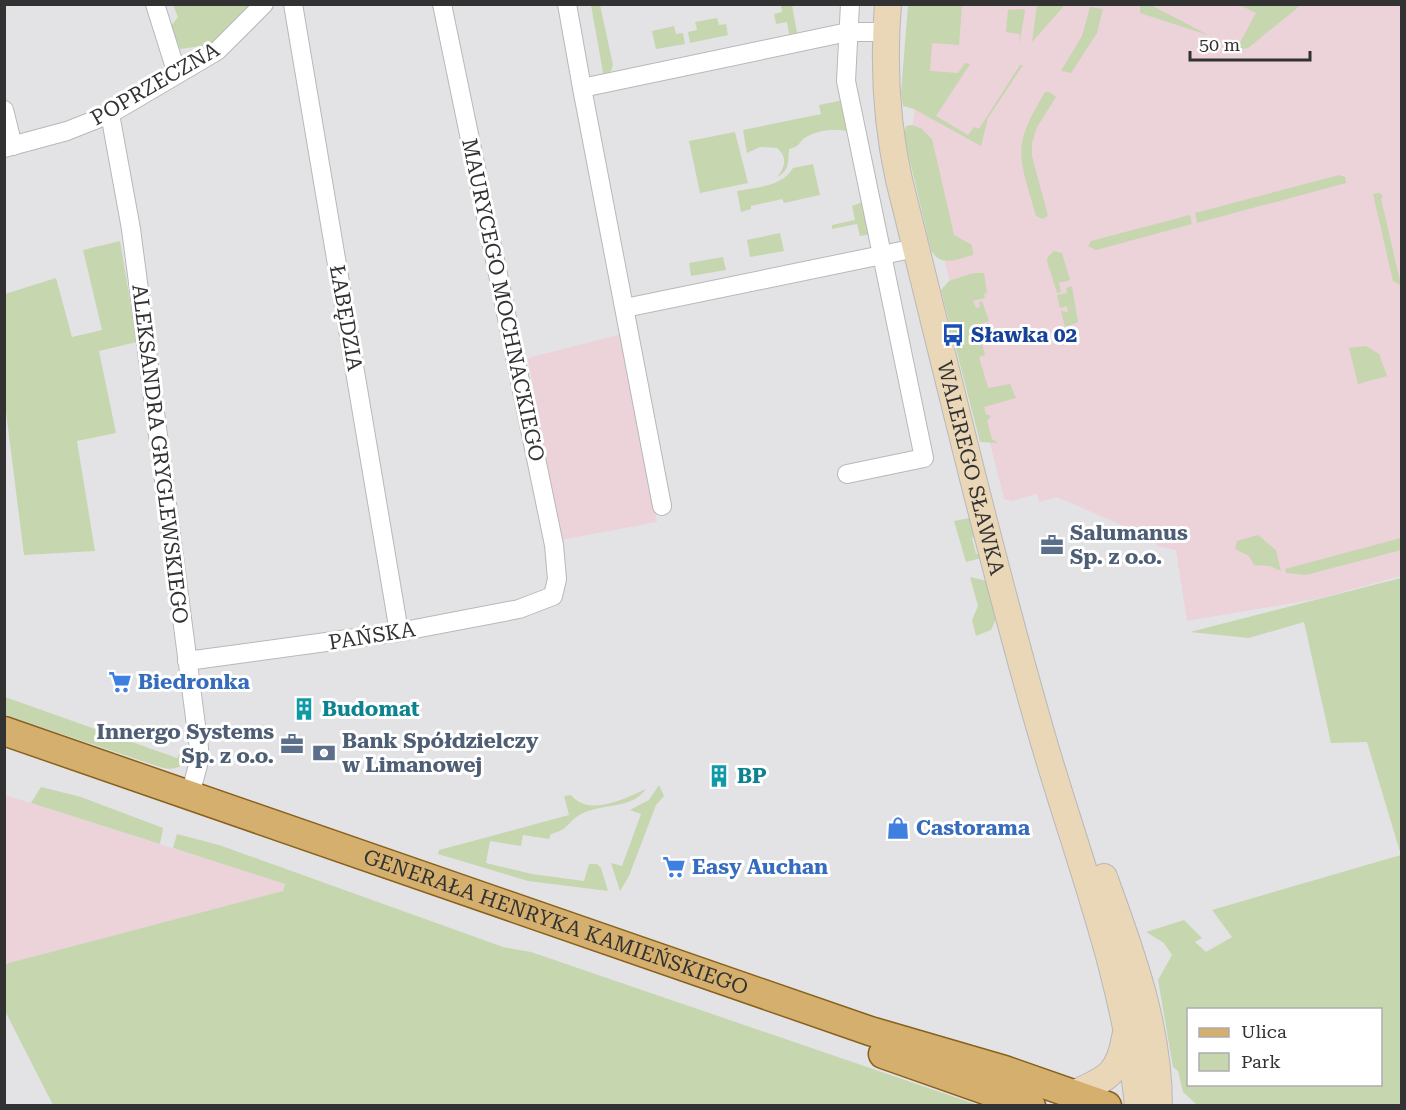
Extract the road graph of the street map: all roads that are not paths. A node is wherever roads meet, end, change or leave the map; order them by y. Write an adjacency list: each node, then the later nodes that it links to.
1 (155, 4): 10 (street)
2 (264, 4): 10 (street, POPRZECZNA)
3 (293, 4): 21 (street, ŁABĘDZIA)
4 (442, 4): 20 (street, MAURYCEGO MOCHNACKIEGO)
5 (567, 4): 11 (street)
6 (850, 4): 8 (street)
7 (888, 4): 9 (street, WALEREGO SŁAWKA)
8 (848, 32): 9 (street); 11 (street); 16 (street)
9 (885, 32): 15 (street, WALEREGO SŁAWKA)
10 (177, 74): 13 (street, POPRZECZNA)
11 (582, 88): 17 (street)
12 (4, 110): 14 (street)
13 (110, 114): 14 (street, POPRZECZNA); 22 (street, ALEKSANDRA GRYGLEWSKIEGO)
14 (9, 147)
15 (916, 248): 16 (street); 23 (street, WALEREGO SŁAWKA)
16 (882, 255): 17 (street); 18 (street)
17 (625, 308): 19 (street)
18 (847, 474)
19 (662, 506)
20 (553, 596): 21 (street, PAŃSKA)
21 (399, 632): 22 (street, PAŃSKA)
22 (187, 661): 26 (street, ALEKSANDRA GRYGLEWSKIEGO)
23 (1027, 683): 27 (street, WALEREGO SŁAWKA); 32 (street, WALEREGO SŁAWKA)
24 (4, 731): 26 (main road, GENERAŁA HENRYKA KAMIEŃSKIEGO)
25 (4, 751): 29 (main road, GENERAŁA HENRYKA KAMIEŃSKIEGO)
26 (190, 795): 28 (main road, GENERAŁA HENRYKA KAMIEŃSKIEGO)
27 (1126, 1028): 28 (street, WALEREGO SŁAWKA); 31 (street, WALEREGO SŁAWKA)
28 (1073, 1094): 30 (main road, GENERAŁA HENRYKA KAMIEŃSKIEGO)
29 (1031, 1106)
30 (1107, 1106)
31 (1138, 1106)
32 (1159, 1106)

